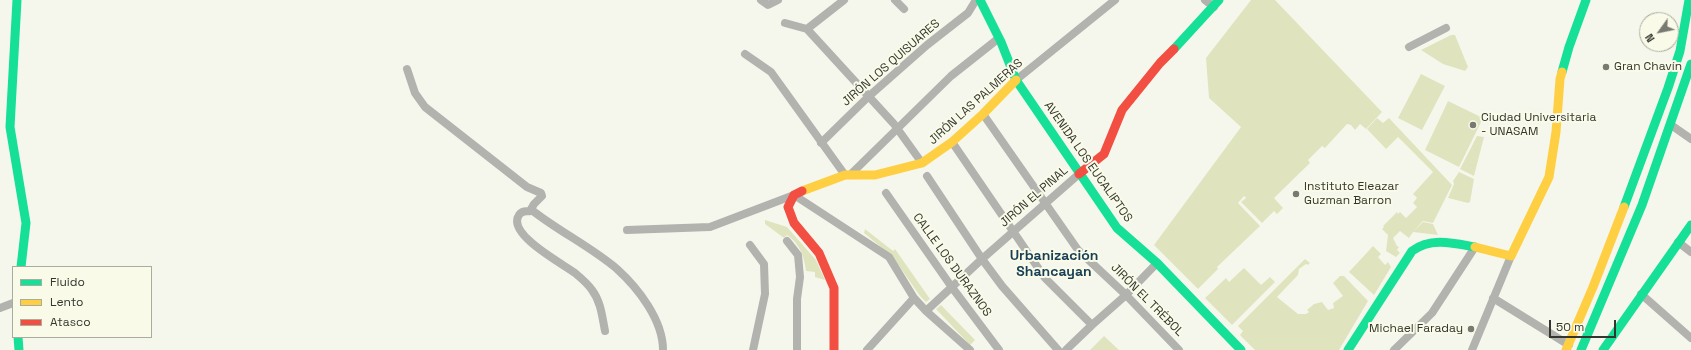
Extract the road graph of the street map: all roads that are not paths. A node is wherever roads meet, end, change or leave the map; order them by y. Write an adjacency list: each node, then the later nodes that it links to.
1 (17, 0): 49 (main road)
2 (761, 0): 3 (street)
3 (778, 0)
4 (844, 0): 16 (street)
5 (894, 0): 13 (street)
6 (976, 0): 23 (street, JIRÓN LOS QUISUARES)
7 (980, 0): 17 (main road, AVENIDA LOS EUCALIPTOS)
8 (1115, 0): 22 (street, JIRÓN LAS PALMERAS)
9 (1205, 0): 12 (street)
10 (1586, 0): 46 (main road)
11 (1689, 0): 63 (main road)
12 (1217, 4): 31 (main road, JIRÓN EL PINAL)
13 (904, 9)
14 (785, 23): 16 (street)
15 (1446, 28): 18 (street)
16 (807, 30): 23 (street)
17 (999, 38): 22 (main road, AVENIDA LOS EUCALIPTOS); 26 (street)
18 (1409, 47)
19 (745, 54): 29 (street)
20 (1691, 64): 25 (main road)
21 (407, 69): 37 (street)
22 (1016, 80): 24 (main road, JIRÓN LAS PALMERAS); 31 (main road, AVENIDA LOS EUCALIPTOS)
23 (868, 97): 26 (street); 29 (street, JIRÓN LOS QUISUARES)
24 (983, 114): 28 (main road, JIRÓN LAS PALMERAS); 36 (street, JIRÓN EL TRÉBOL)
25 (1671, 125): 27 (street); 65 (main road)
26 (898, 129): 30 (street); 32 (street)
27 (1691, 139)
28 (952, 142): 30 (main road, JIRÓN LAS PALMERAS); 40 (street)
29 (821, 144): 32 (street)
30 (922, 163): 32 (main road, JIRÓN LAS PALMERAS)
31 (1079, 174): 36 (street, JIRÓN EL PINAL); 48 (main road, AVENIDA LOS EUCALIPTOS)
32 (848, 175): 35 (main road, JIRÓN LAS PALMERAS)
33 (926, 176): 47 (street)
34 (886, 193): 50 (street, CALLE LOS DURAZNOS)
35 (794, 195): 39 (street, JIRÓN LAS PALMERAS); 53 (street); 64 (main road)
36 (1046, 202): 40 (street, JIRÓN EL PINAL); 52 (street, JIRÓN EL TRÉBOL)
37 (530, 211): 59 (street); 67 (street)
38 (1691, 225): 42 (main road)
39 (627, 230)
40 (1012, 232): 47 (street, JIRÓN EL PINAL); 58 (street)
41 (787, 241): 69 (street)
42 (1678, 242): 45 (street); 51 (main road)
43 (750, 245): 68 (street)
44 (1475, 247): 46 (main road); 78 (main road); 79 (street)
45 (1691, 252)
46 (1511, 256): 54 (street)
47 (982, 259): 50 (street, JIRÓN EL PINAL); 74 (street)
48 (1157, 263): 52 (street); 77 (main road, AVENIDA LOS EUCALIPTOS)
49 (22, 266)
50 (951, 286): 57 (street, JIRÓN EL PINAL); 73 (street, CALLE LOS DURAZNOS)
51 (1641, 294): 60 (street); 81 (main road)
52 (1126, 295): 58 (street); 76 (street, JIRÓN EL TRÉBOL)
53 (914, 298): 57 (street); 70 (street)
54 (1493, 298): 63 (street); 80 (street)
55 (12, 303): 56 (street)
56 (0, 308)
57 (926, 311): 62 (street)
58 (1092, 325): 75 (street)
59 (605, 331)
60 (1690, 334)
61 (18, 338): 66 (main road)
62 (962, 342): 71 (street); 72 (street)
63 (1568, 347)
64 (837, 348)
65 (1581, 349)
66 (19, 350)
67 (663, 350)
68 (754, 350)
69 (797, 350)
70 (867, 350)
71 (958, 350)
72 (970, 350)
73 (999, 350)
74 (1058, 350)
75 (1066, 350)
76 (1179, 350)
77 (1241, 350)
78 (1348, 350)
79 (1394, 350)
80 (1472, 350)
81 (1603, 350)

